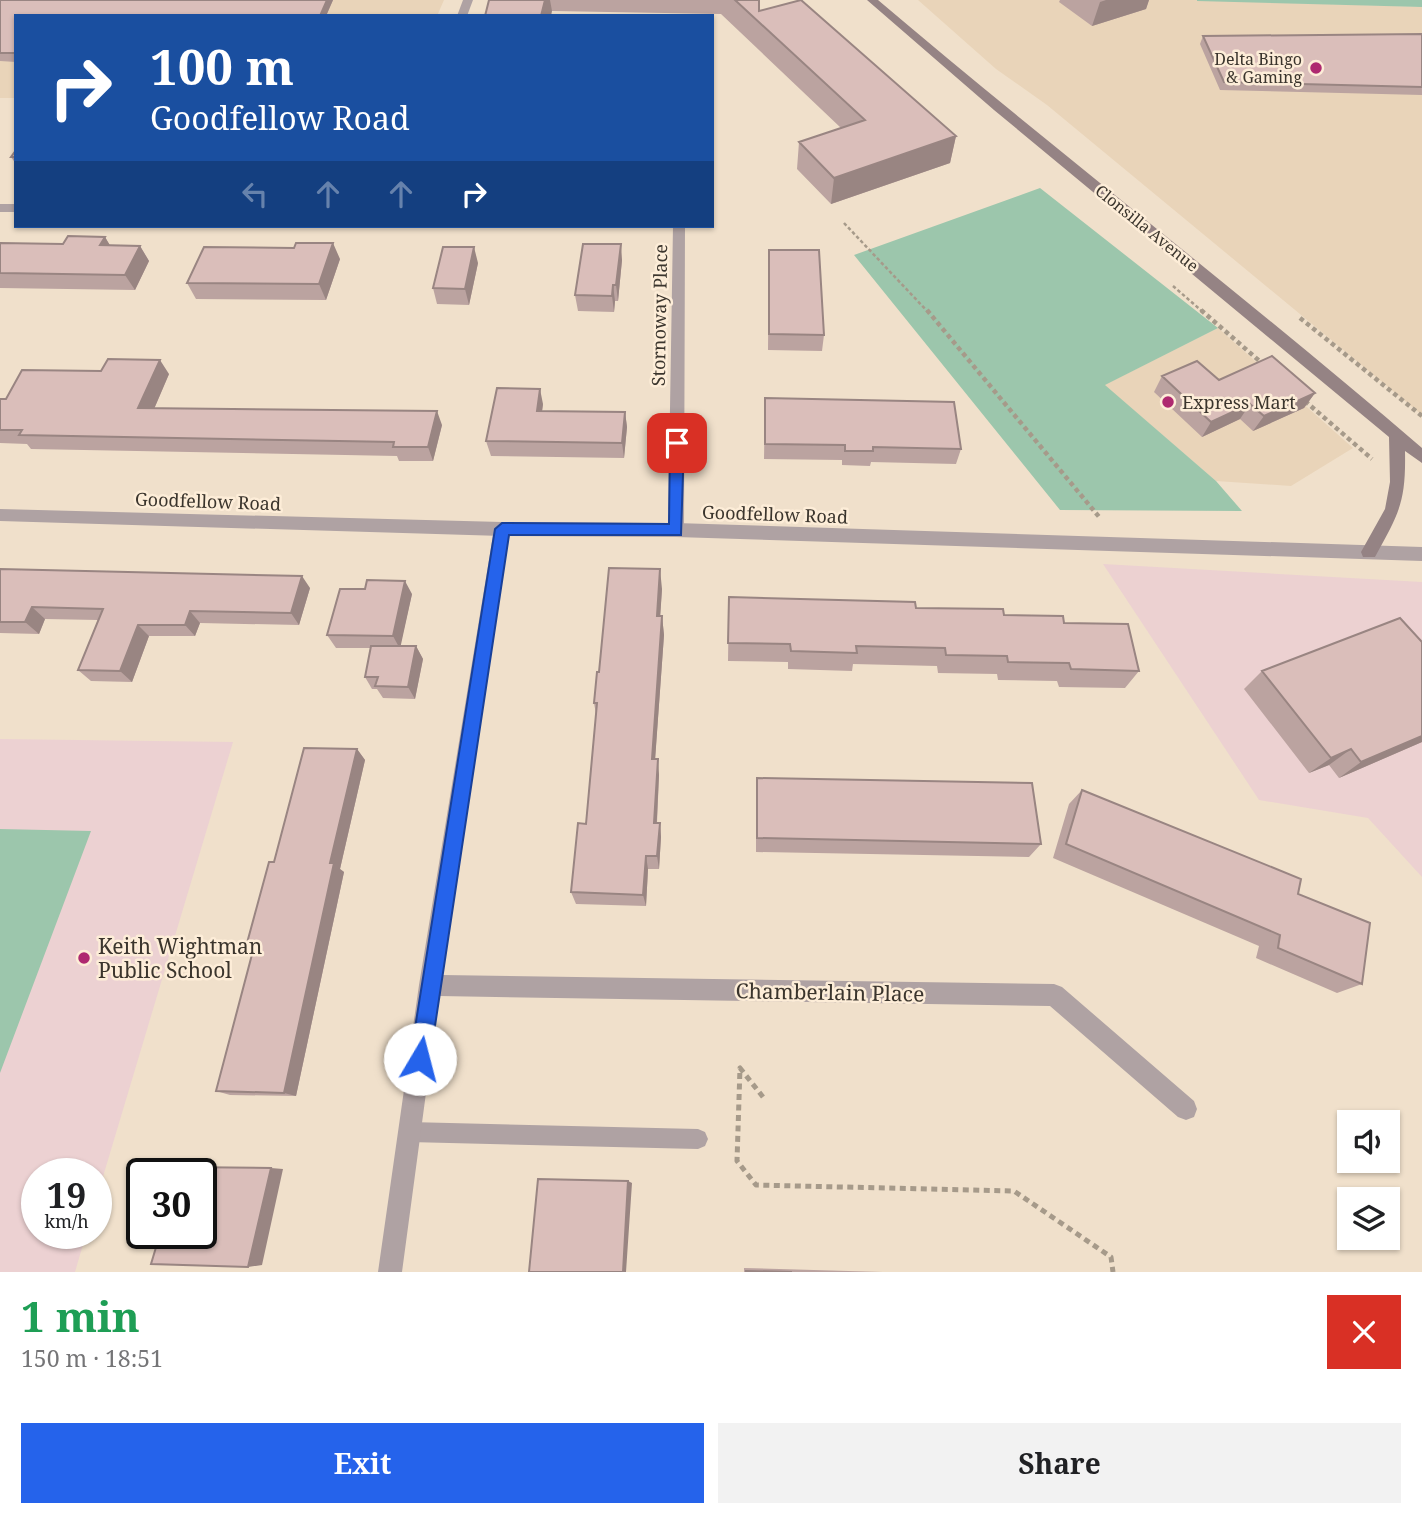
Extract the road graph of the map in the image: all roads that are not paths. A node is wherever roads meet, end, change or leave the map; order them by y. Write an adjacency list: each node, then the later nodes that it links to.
1 (872, 0): 3 (main road, Clonsilla Avenue)
2 (679, 228): 7 (street, Stornoway Place)
3 (1397, 437): 4 (main road, Clonsilla Avenue); 8 (main road)
4 (1422, 457)
5 (0, 515): 6 (street, Goodfellow Road)
6 (502, 529): 7 (street, Goodfellow Road); 10 (street)
7 (676, 530): 8 (street, Goodfellow Road)
8 (1369, 552): 9 (street, Goodfellow Road)
9 (1422, 554)
10 (430, 985): 11 (street, Chamberlain Place); 12 (street)
11 (1186, 1110)
12 (410, 1132): 13 (lane); 14 (street)
13 (698, 1139)
14 (390, 1272)

